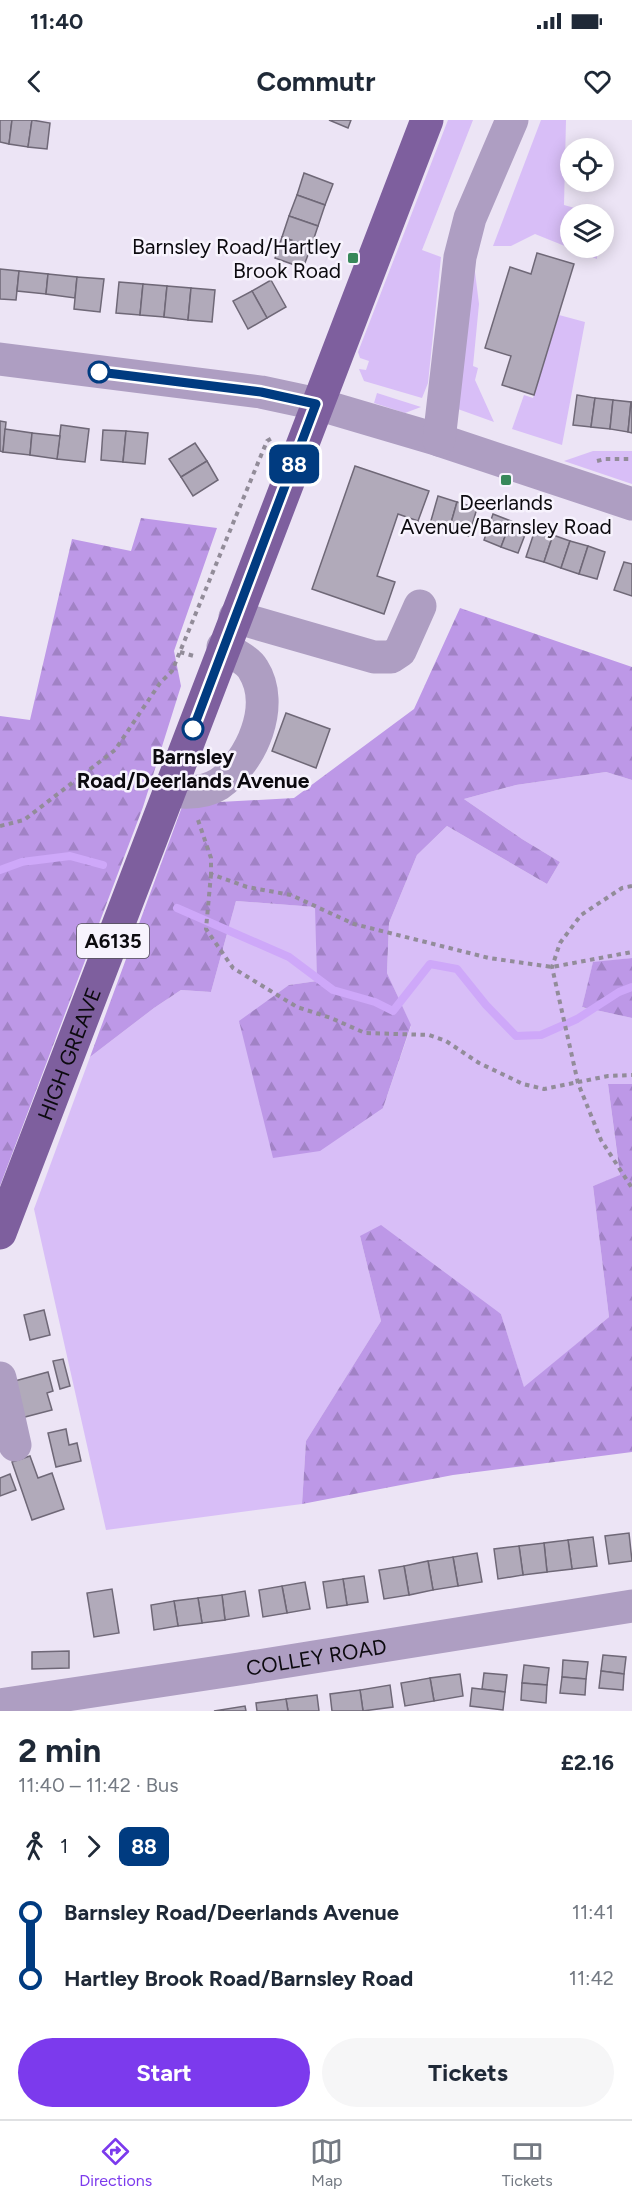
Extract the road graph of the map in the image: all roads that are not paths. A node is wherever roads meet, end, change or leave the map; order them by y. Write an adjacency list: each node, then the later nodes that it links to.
1 (427, 120): 4 (main road, A6135)
2 (512, 120): 5 (street)
3 (0, 359): 4 (street)
4 (313, 412): 5 (street); 8 (main road, HIGH GREAVE / A6135)
5 (439, 440): 6 (street)
6 (632, 504)
7 (420, 606): 8 (street)
8 (235, 617): 9 (main road, HIGH GREAVE / A6135)
9 (223, 647): 10 (main road, HIGH GREAVE / A6135); 10 (street)
10 (182, 801): 11 (main road, HIGH GREAVE / A6135)
11 (0, 1233)
12 (0, 1378): 13 (street)
13 (15, 1445)
14 (632, 1606): 15 (street, COLLEY ROAD)
15 (0, 1705)

